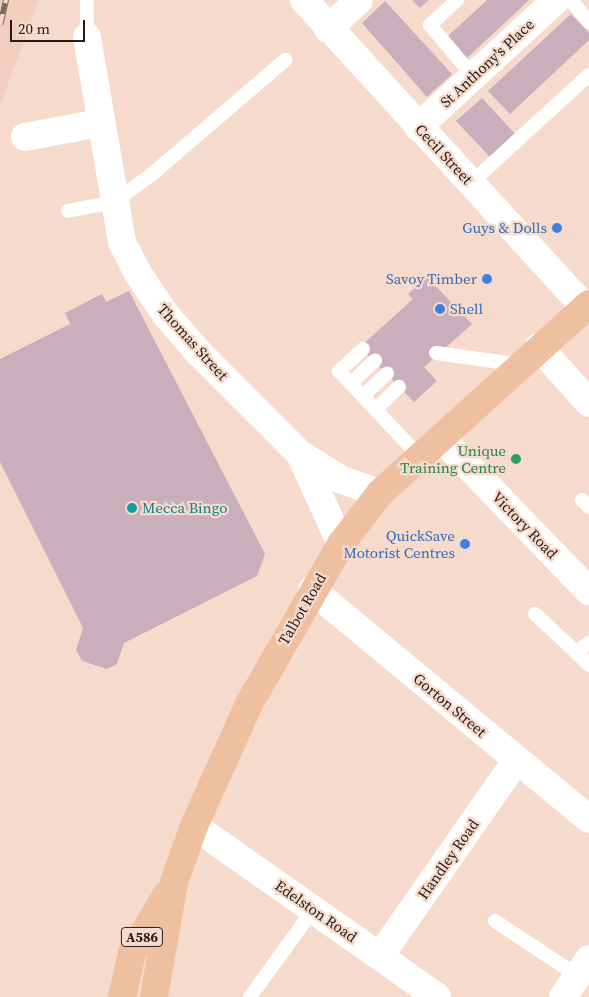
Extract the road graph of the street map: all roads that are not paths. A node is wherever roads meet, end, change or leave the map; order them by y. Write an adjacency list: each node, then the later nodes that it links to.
1 (87, 0): 9 (lane)
2 (304, 0): 8 (street, Cecil Street)
3 (359, 0): 8 (street)
4 (457, 0): 12 (lane)
5 (556, 0): 12 (street, St Anthony's Place)
6 (571, 0): 7 (lane)
7 (589, 22)
8 (328, 29): 14 (street, Cecil Street)
9 (87, 37): 13 (street, Thomas Street)
10 (285, 60): 17 (lane)
11 (589, 74): 16 (lane)
12 (473, 76): 14 (street, St Anthony's Place)
13 (100, 123): 15 (street); 17 (street, Thomas Street)
14 (418, 127): 16 (street, Cecil Street)
15 (25, 137)
16 (471, 183): 19 (street, Cecil Street)
17 (114, 202): 18 (lane); 31 (street, Thomas Street)
18 (68, 211)
19 (587, 306): 22 (main road, Talbot Road / A586)
20 (363, 350): 25 (lane)
21 (436, 353): 22 (lane)
22 (530, 356): 28 (street); 30 (main road, Talbot Road / A586)
23 (375, 361): 25 (lane)
24 (387, 374): 27 (lane)
25 (351, 384): 27 (lane)
26 (399, 387): 29 (lane)
27 (363, 396): 29 (lane)
28 (589, 403)
29 (376, 409): 32 (lane)
30 (441, 438): 32 (main road, Talbot Road / A586); 36 (street, Victory Road)
31 (300, 454): 33 (street, Thomas Street); 34 (street, Thomas Street)
32 (420, 456): 33 (main road, Talbot Road / A586)
33 (380, 493): 34 (main road, Talbot Road / A586)
34 (341, 544): 35 (main road, Talbot Road / A586)
35 (312, 590): 41 (street, Gorton Street); 43 (main road, Talbot Road / A586)
36 (589, 591)
37 (535, 614): 39 (lane)
38 (589, 643): 39 (lane)
39 (576, 652): 40 (lane)
40 (589, 664)
41 (516, 761): 42 (street, Gorton Street); 47 (street, Handley Road)
42 (589, 819)
43 (194, 826): 44 (main road, Talbot Road / A586); 45 (street, Edelston Road)
44 (174, 882): 50 (main road, Talbot Road / A586); 51 (main road, Talbot Road / A586)
45 (313, 910): 47 (street, Edelston Road); 49 (lane)
46 (495, 921): 48 (lane)
47 (380, 956): 52 (street, Edelston Road)
48 (576, 978)
49 (256, 995)
50 (122, 997)
51 (154, 997)
52 (437, 997)

